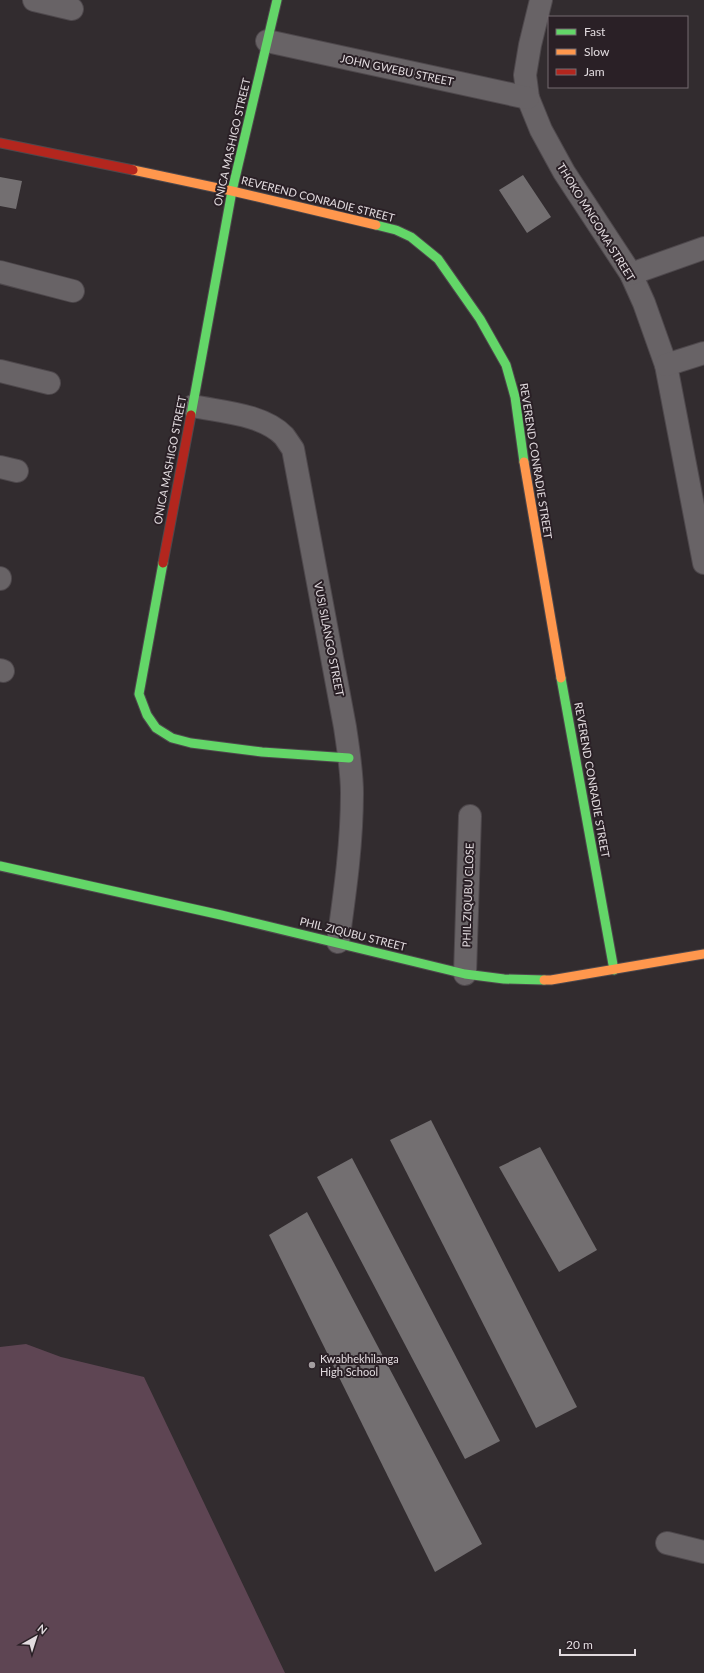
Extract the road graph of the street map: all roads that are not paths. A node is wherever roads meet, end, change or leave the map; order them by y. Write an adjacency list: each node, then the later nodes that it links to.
1 (34, 0): 4 (street)
2 (276, 0): 5 (street, ONICA MASHIGO STREET)
3 (541, 0): 6 (street, THOKO MNGOMA STREET)
4 (72, 9)
5 (267, 41): 6 (street, JOHN GWEBU STREET); 8 (street, ONICA MASHIGO STREET)
6 (528, 98): 11 (street, THOKO MNGOMA STREET)
7 (0, 144): 8 (street, REVEREND CONRADIE STREET)
8 (232, 191): 17 (street, ONICA MASHIGO STREET); 24 (street, REVEREND CONRADIE STREET)
9 (704, 248): 11 (street)
10 (0, 272): 12 (street)
11 (631, 274): 14 (street, THOKO MNGOMA STREET)
12 (73, 291)
13 (704, 353): 14 (street)
14 (666, 365): 18 (street, THOKO MNGOMA STREET)
15 (0, 371): 16 (street)
16 (49, 383)
17 (193, 406): 19 (street, VUSI SILANGO STREET); 19 (street, ONICA MASHIGO STREET)
18 (704, 558)
19 (349, 758): 22 (street, VUSI SILANGO STREET)
20 (470, 816): 25 (street, PHIL ZIQUBU CLOSE)
21 (0, 866): 22 (street, PHIL ZIQUBU STREET)
22 (338, 942): 25 (street, PHIL ZIQUBU STREET)
23 (704, 954): 24 (street, PHIL ZIQUBU STREET)
24 (614, 970): 25 (street, PHIL ZIQUBU STREET)
25 (465, 974)
26 (667, 1543): 27 (street)
27 (704, 1552)

